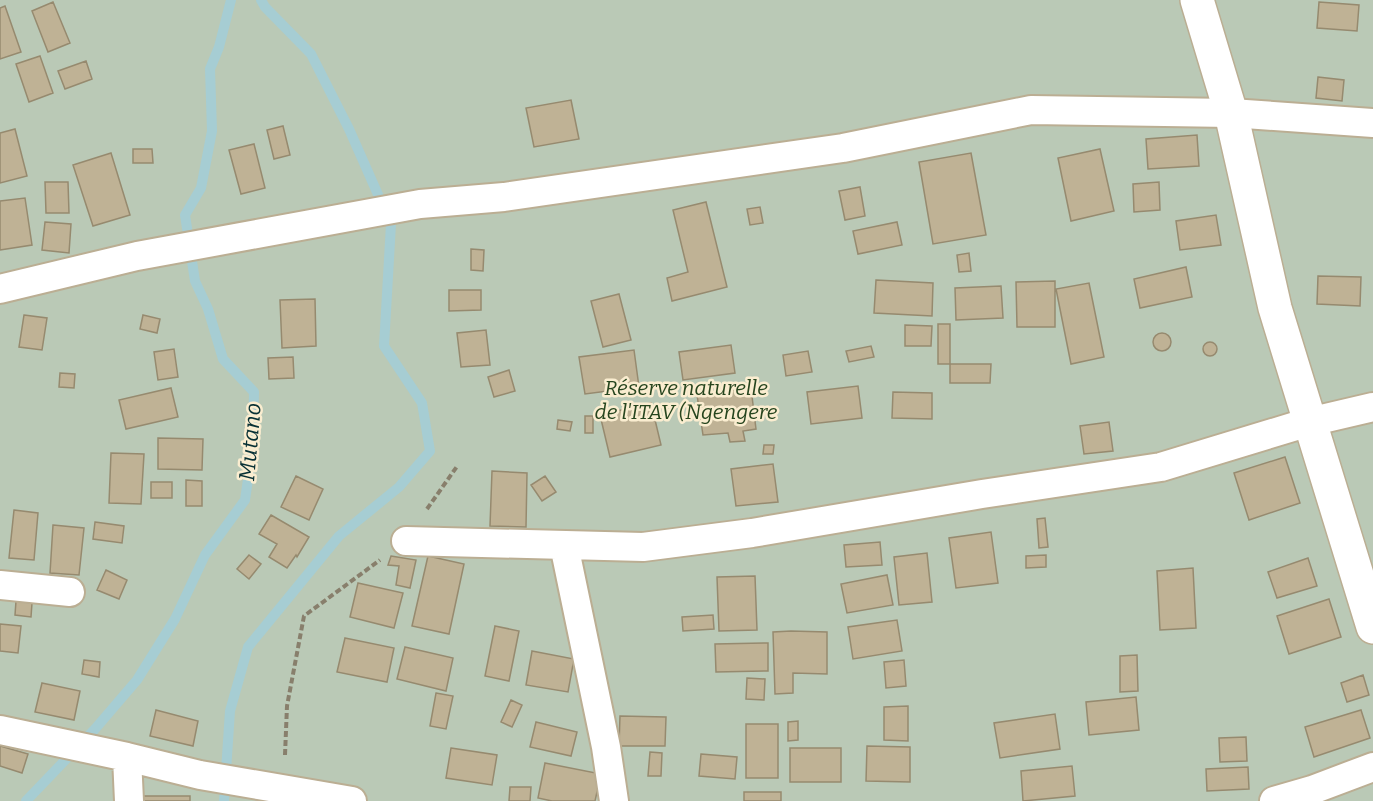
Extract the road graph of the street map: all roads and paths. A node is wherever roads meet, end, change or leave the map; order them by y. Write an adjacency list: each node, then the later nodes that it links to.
1 (1197, 0): 2 (street)
2 (1231, 113): 3 (street); 4 (street); 6 (street)
3 (1373, 123)
4 (0, 289)
5 (1373, 406): 6 (street)
6 (1309, 422): 9 (street); 12 (street)
7 (458, 465): 8 (path)
8 (406, 541): 9 (street); 16 (path)
9 (564, 545): 19 (street)
10 (0, 585): 11 (street)
11 (70, 592)
12 (1373, 627)
13 (0, 730): 14 (street)
14 (127, 757): 16 (street); 17 (street)
15 (1373, 766): 20 (street)
16 (274, 788): 18 (street)
17 (129, 801)
18 (352, 801)
19 (614, 801)
20 (1274, 801)

